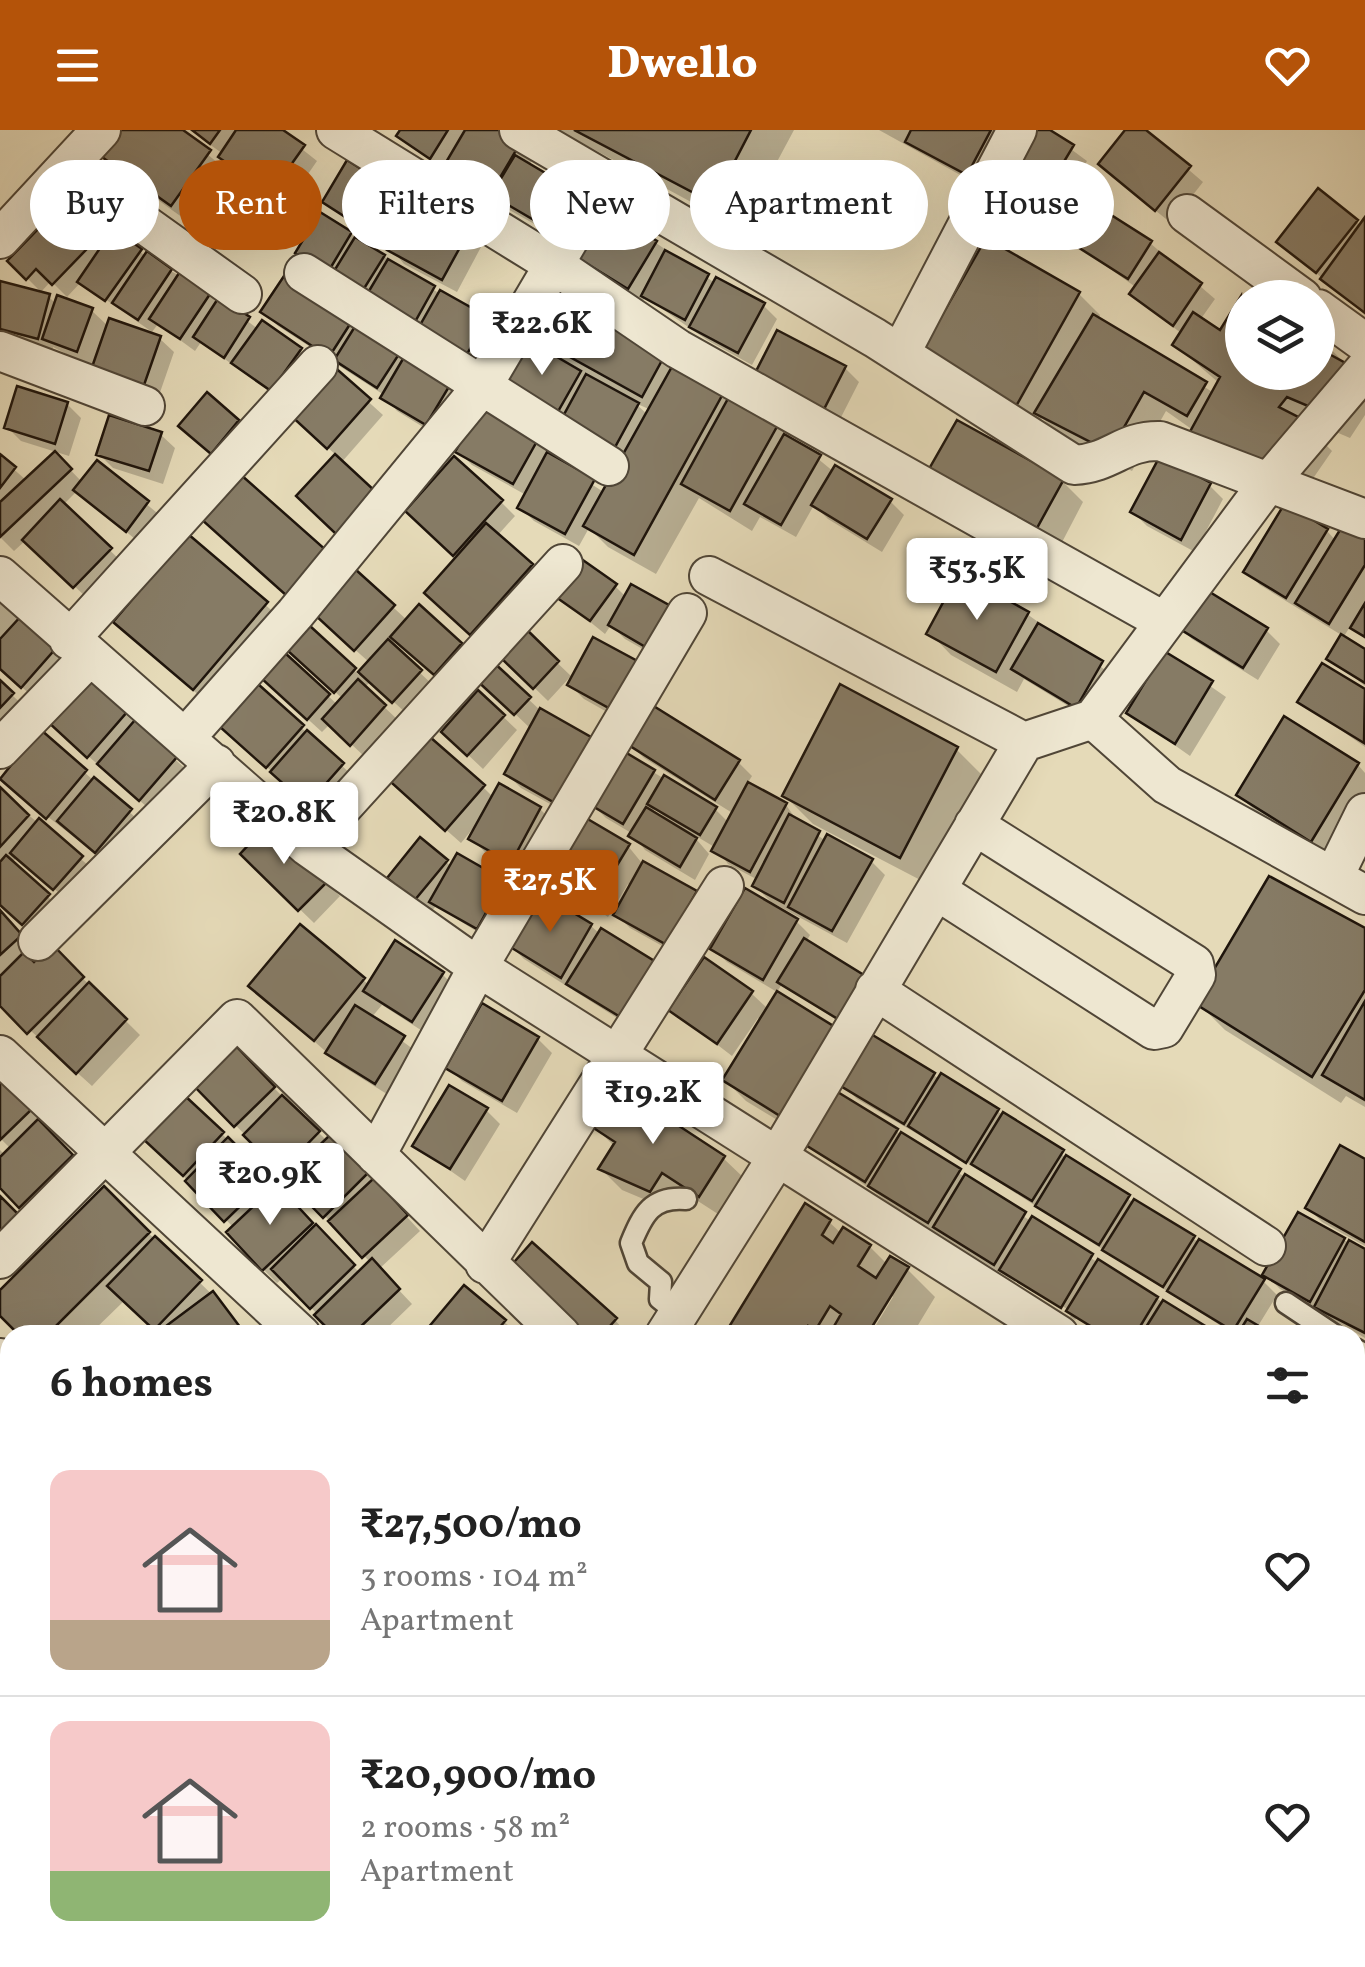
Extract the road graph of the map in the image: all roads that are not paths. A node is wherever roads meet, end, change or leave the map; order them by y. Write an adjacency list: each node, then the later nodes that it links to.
1 (101, 130): 5 (street)
2 (336, 130): 11 (street)
3 (519, 130): 18 (street)
4 (1017, 130): 18 (street)
5 (74, 160)
6 (30, 200): 8 (street)
7 (1188, 214): 13 (street)
8 (8, 219)
9 (159, 234): 14 (street)
10 (562, 250): 11 (street)
11 (553, 264): 21 (street); 30 (street)
12 (304, 273): 21 (street)
13 (1278, 280)
14 (242, 294)
15 (1335, 321): 16 (street)
16 (1365, 343)
17 (0, 352): 22 (street)
18 (900, 354): 24 (street)
19 (318, 366): 31 (street)
20 (1365, 369): 24 (street)
21 (482, 385): 23 (street); 33 (street)
22 (146, 406)
23 (609, 466)
24 (1268, 483): 25 (street); 30 (street)
25 (1365, 519)
26 (563, 564): 39 (street)
27 (0, 576): 31 (street)
28 (709, 576): 34 (street)
29 (687, 613): 44 (street)
30 (1165, 622): 32 (street)
31 (79, 649): 33 (street); 35 (street)
32 (1094, 719): 34 (street); 40 (street)
33 (186, 737): 36 (street)
34 (1024, 742): 38 (street)
35 (0, 750)
36 (216, 764): 39 (street); 43 (street)
37 (1365, 813): 40 (street)
38 (974, 825): 42 (street); 42 (street)
39 (307, 846): 44 (street)
40 (1349, 885)
41 (724, 886): 47 (street)
42 (936, 890): 45 (street)
43 (38, 941)
44 (478, 967): 47 (street); 49 (street)
45 (875, 990): 50 (street); 52 (street)
46 (0, 1054): 48 (street)
47 (620, 1056): 50 (street); 54 (street)
48 (103, 1154): 49 (street); 53 (street); 57 (street)
49 (376, 1156): 54 (street)
50 (778, 1156): 56 (street); 59 (street)
51 (686, 1199): 56 (lane)
52 (1266, 1246)
53 (0, 1259)
54 (485, 1264): 58 (street)
55 (1286, 1303): 60 (lane)
56 (672, 1324)
57 (286, 1325)
58 (551, 1325)
59 (1044, 1325)
60 (1319, 1325)

